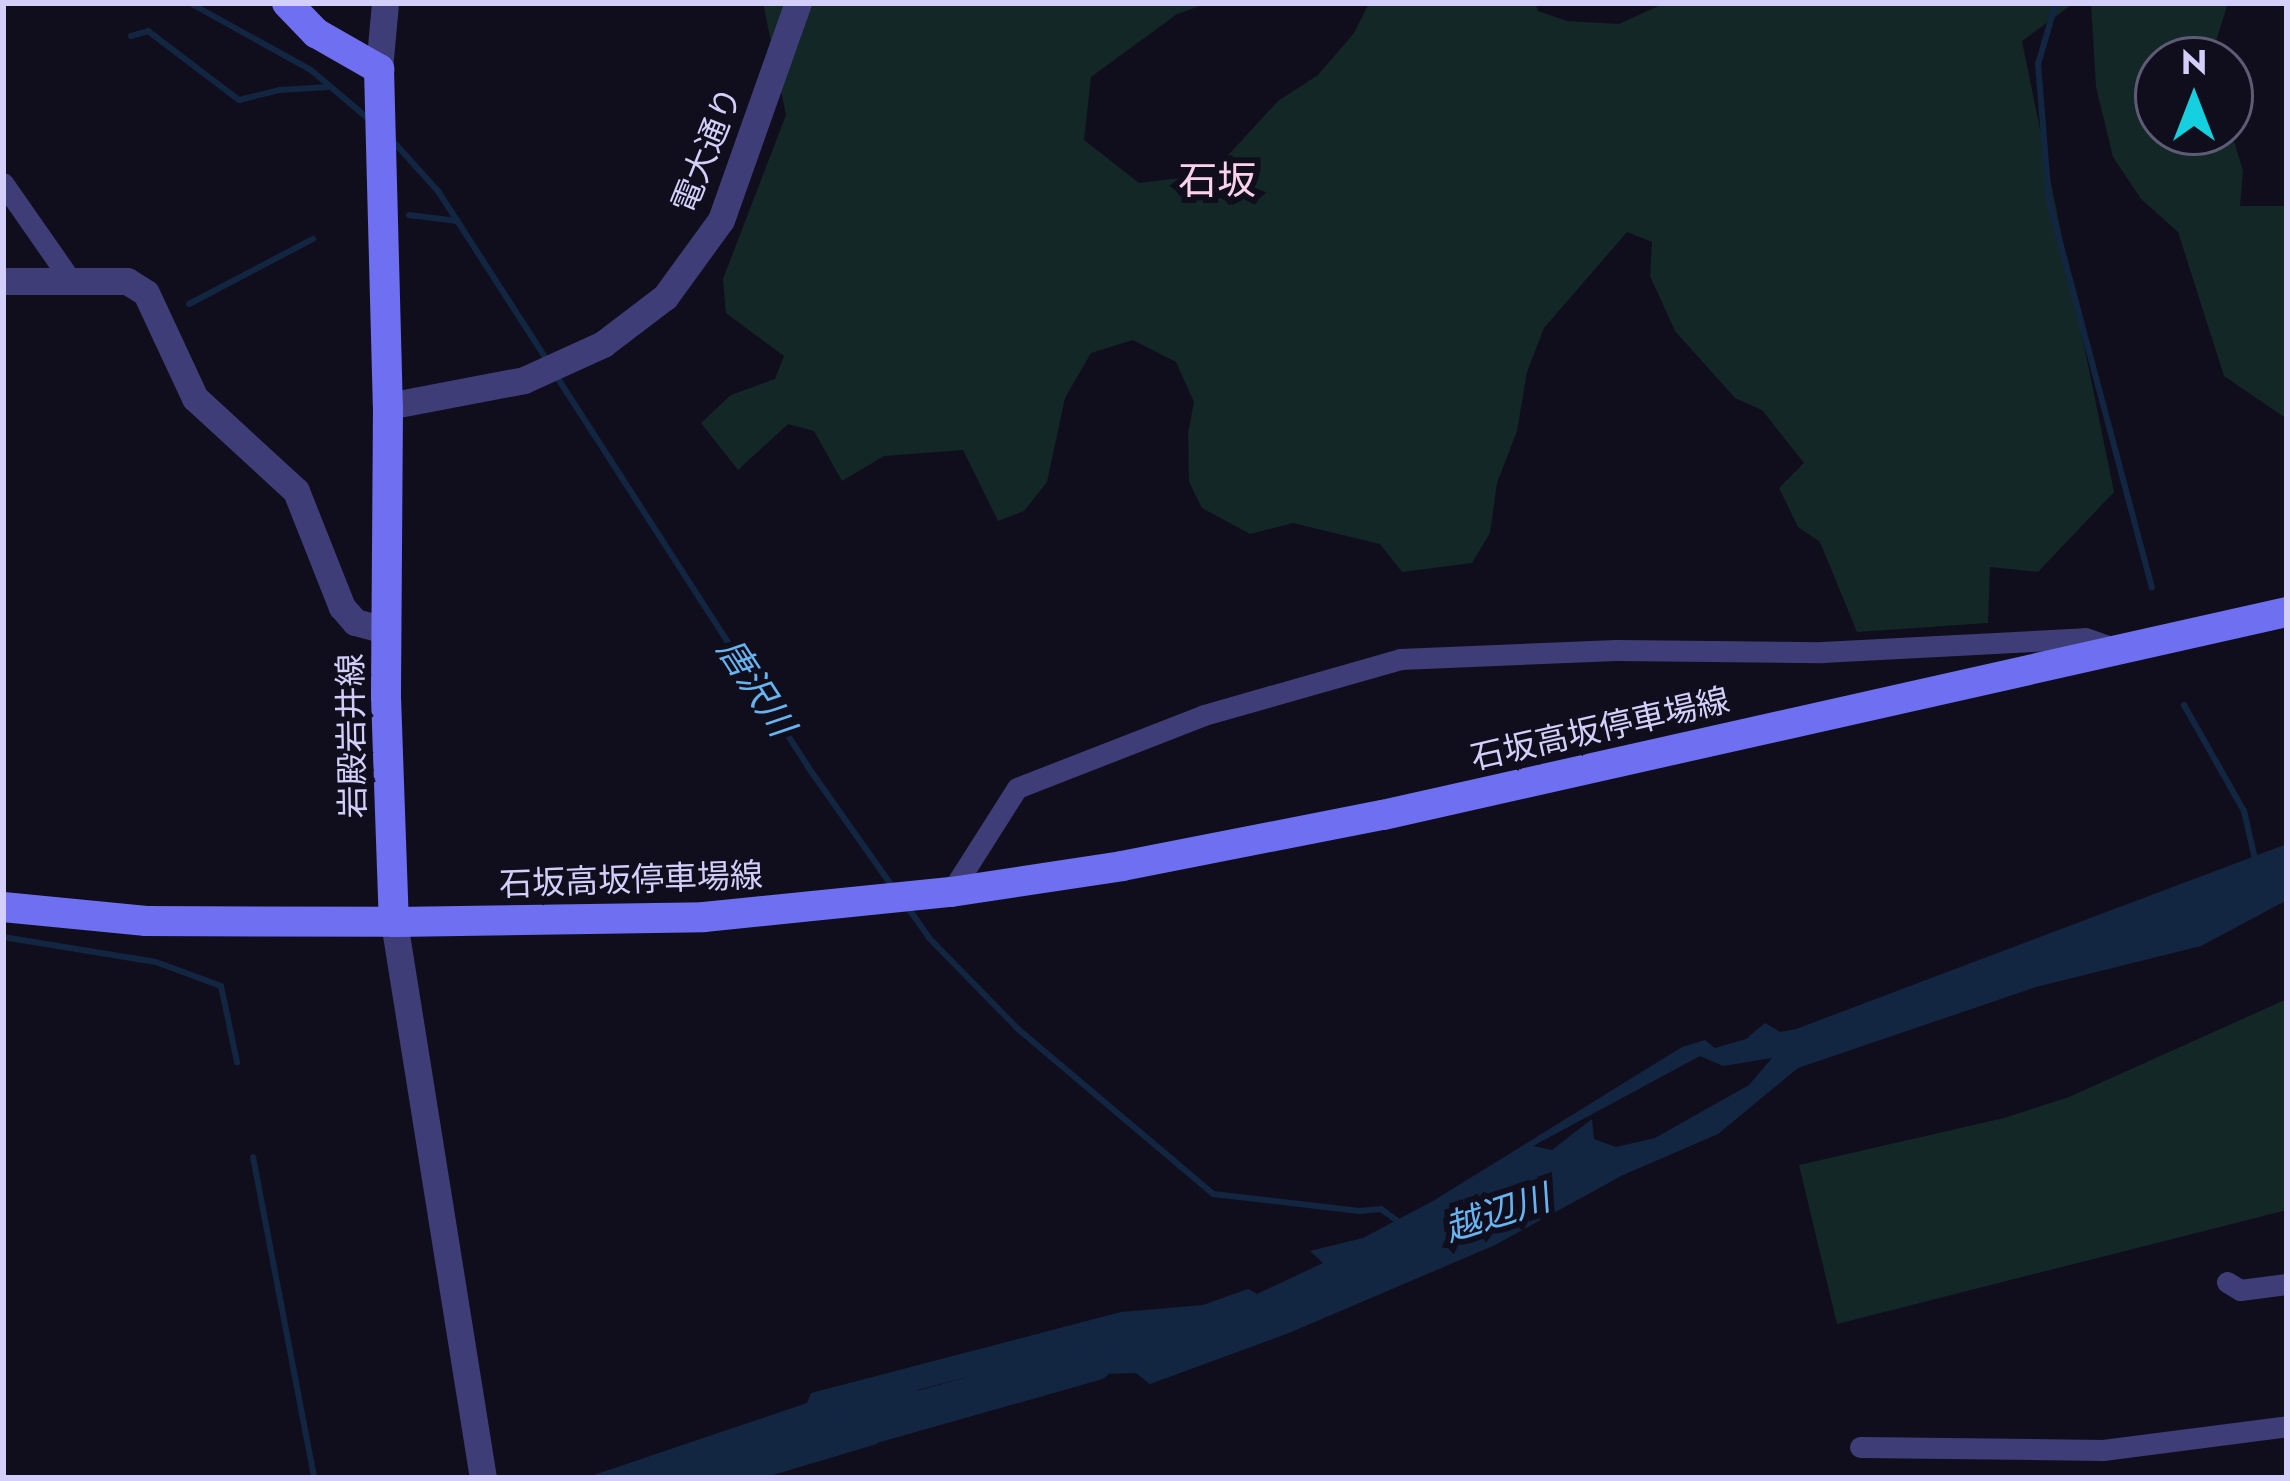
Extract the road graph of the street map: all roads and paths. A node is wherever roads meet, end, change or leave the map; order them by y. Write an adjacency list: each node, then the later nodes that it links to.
1 (287, 3): 4 (main road)
2 (385, 3): 4 (street)
3 (799, 3): 8 (street, 電大通り)
4 (380, 81): 8 (main road, 岩殿岩井線)
5 (3, 183): 6 (street)
6 (70, 279): 7 (street); 11 (street)
7 (3, 281)
8 (388, 406): 11 (main road, 岩殿岩井線)
9 (2287, 598): 12 (street)
10 (2287, 612): 12 (main road, 石坂高坂停車場線)
11 (386, 630): 15 (main road, 岩殿岩井線)
12 (2132, 649): 13 (main road, 石坂高坂停車場線); 13 (street)
13 (937, 894): 15 (main road, 石坂高坂停車場線)
14 (3, 907): 15 (main road)
15 (394, 922): 20 (street)
16 (2227, 1282): 17 (street)
17 (2287, 1284)
18 (2287, 1426): 19 (street)
19 (1860, 1448)
20 (483, 1478)

